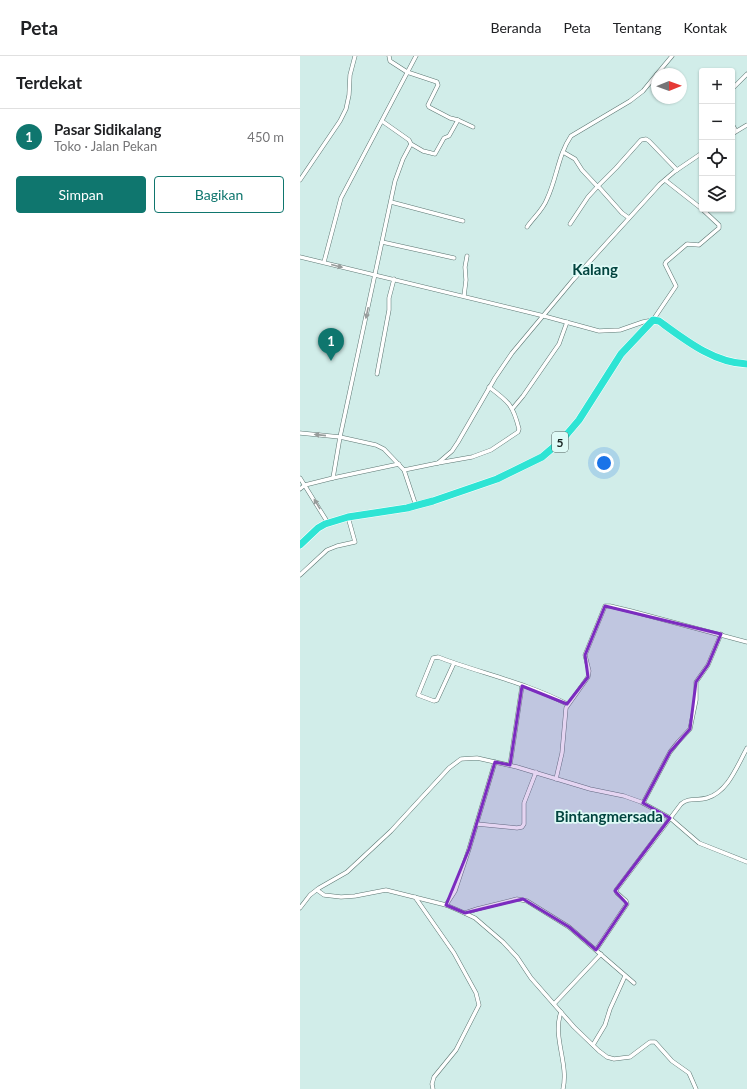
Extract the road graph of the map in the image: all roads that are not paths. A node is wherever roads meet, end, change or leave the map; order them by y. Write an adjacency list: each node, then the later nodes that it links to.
1 (355, 56): 19 (street)
2 (389, 56): 6 (street)
3 (416, 56): 6 (street)
4 (672, 56): 5 (street)
5 (662, 68)
6 (407, 72): 10 (street); 11 (street)
7 (747, 74): 9 (street)
8 (651, 81): 16 (street)
9 (735, 86)
10 (458, 120): 13 (street); 15 (street)
11 (382, 121): 15 (street); 33 (street)
12 (747, 124): 14 (street)
13 (473, 128)
14 (736, 131)
15 (411, 144): 22 (street)
16 (563, 152): 21 (street); 28 (street)
17 (699, 155): 18 (street)
18 (677, 170): 20 (street); 21 (street)
19 (300, 180)
20 (665, 180): 23 (street); 25 (street)
21 (598, 186): 25 (street); 27 (street)
22 (391, 202): 26 (street); 29 (street)
23 (699, 207)
24 (705, 212): 38 (street)
25 (629, 218): 37 (street)
26 (463, 221)
27 (570, 224)
28 (527, 227)
29 (382, 242): 32 (street); 34 (street)
30 (466, 256): 36 (street)
31 (300, 257): 33 (street)
32 (454, 258)
33 (324, 262): 34 (street, one-way to 34)
34 (375, 275): 35 (street); 45 (street, one-way to 45)
35 (394, 279): 36 (street); 41 (street)
36 (464, 296): 37 (street)
37 (544, 316): 39 (street); 42 (street)
38 (653, 320): 39 (street); 40 (highway); 53 (highway, 5)
39 (567, 322): 43 (street)
40 (747, 364)
41 (377, 374)
42 (489, 387): 43 (street); 46 (street)
43 (513, 408): 46 (street)
44 (300, 433): 45 (street, one-way to 44)
45 (340, 437): 47 (street); 50 (street)
46 (438, 463): 48 (street)
47 (399, 464): 48 (street); 50 (street)
48 (404, 470): 53 (street)
49 (300, 478): 51 (street)
50 (333, 478): 51 (street)
51 (305, 485): 52 (street); 55 (street, one-way to 51)
52 (300, 489)
53 (417, 506): 54 (highway, 5)
54 (349, 518): 55 (highway, 5); 56 (highway, 5); 57 (street)
55 (328, 523): 56 (highway, 5)
56 (300, 545)
57 (300, 575)
58 (721, 634): 59 (street); 62 (street); 68 (street)
59 (747, 642)
60 (454, 663): 60 (street); 61 (street)
61 (522, 686): 62 (street); 65 (street)
62 (567, 704): 67 (street)
63 (747, 748): 69 (street)
64 (495, 762): 65 (street); 70 (street); 72 (street)
65 (510, 765): 66 (street)
66 (536, 772): 67 (street); 70 (street)
67 (556, 779): 68 (street)
68 (643, 803): 69 (street)
69 (670, 818): 71 (street); 77 (street)
70 (477, 824): 74 (street)
71 (747, 862)
72 (317, 890): 73 (street); 75 (street)
73 (415, 897): 74 (street); 84 (street)
74 (446, 905): 76 (street)
75 (300, 908)
76 (465, 913): 77 (street); 81 (street)
77 (596, 950): 78 (street)
78 (601, 954): 79 (street); 81 (street)
79 (625, 976): 80 (street); 83 (street)
80 (634, 983)
81 (554, 1004): 82 (street)
82 (561, 1012): 83 (street); 85 (street)
83 (593, 1045): 86 (street)
84 (433, 1089)
85 (563, 1089)
86 (696, 1089)

